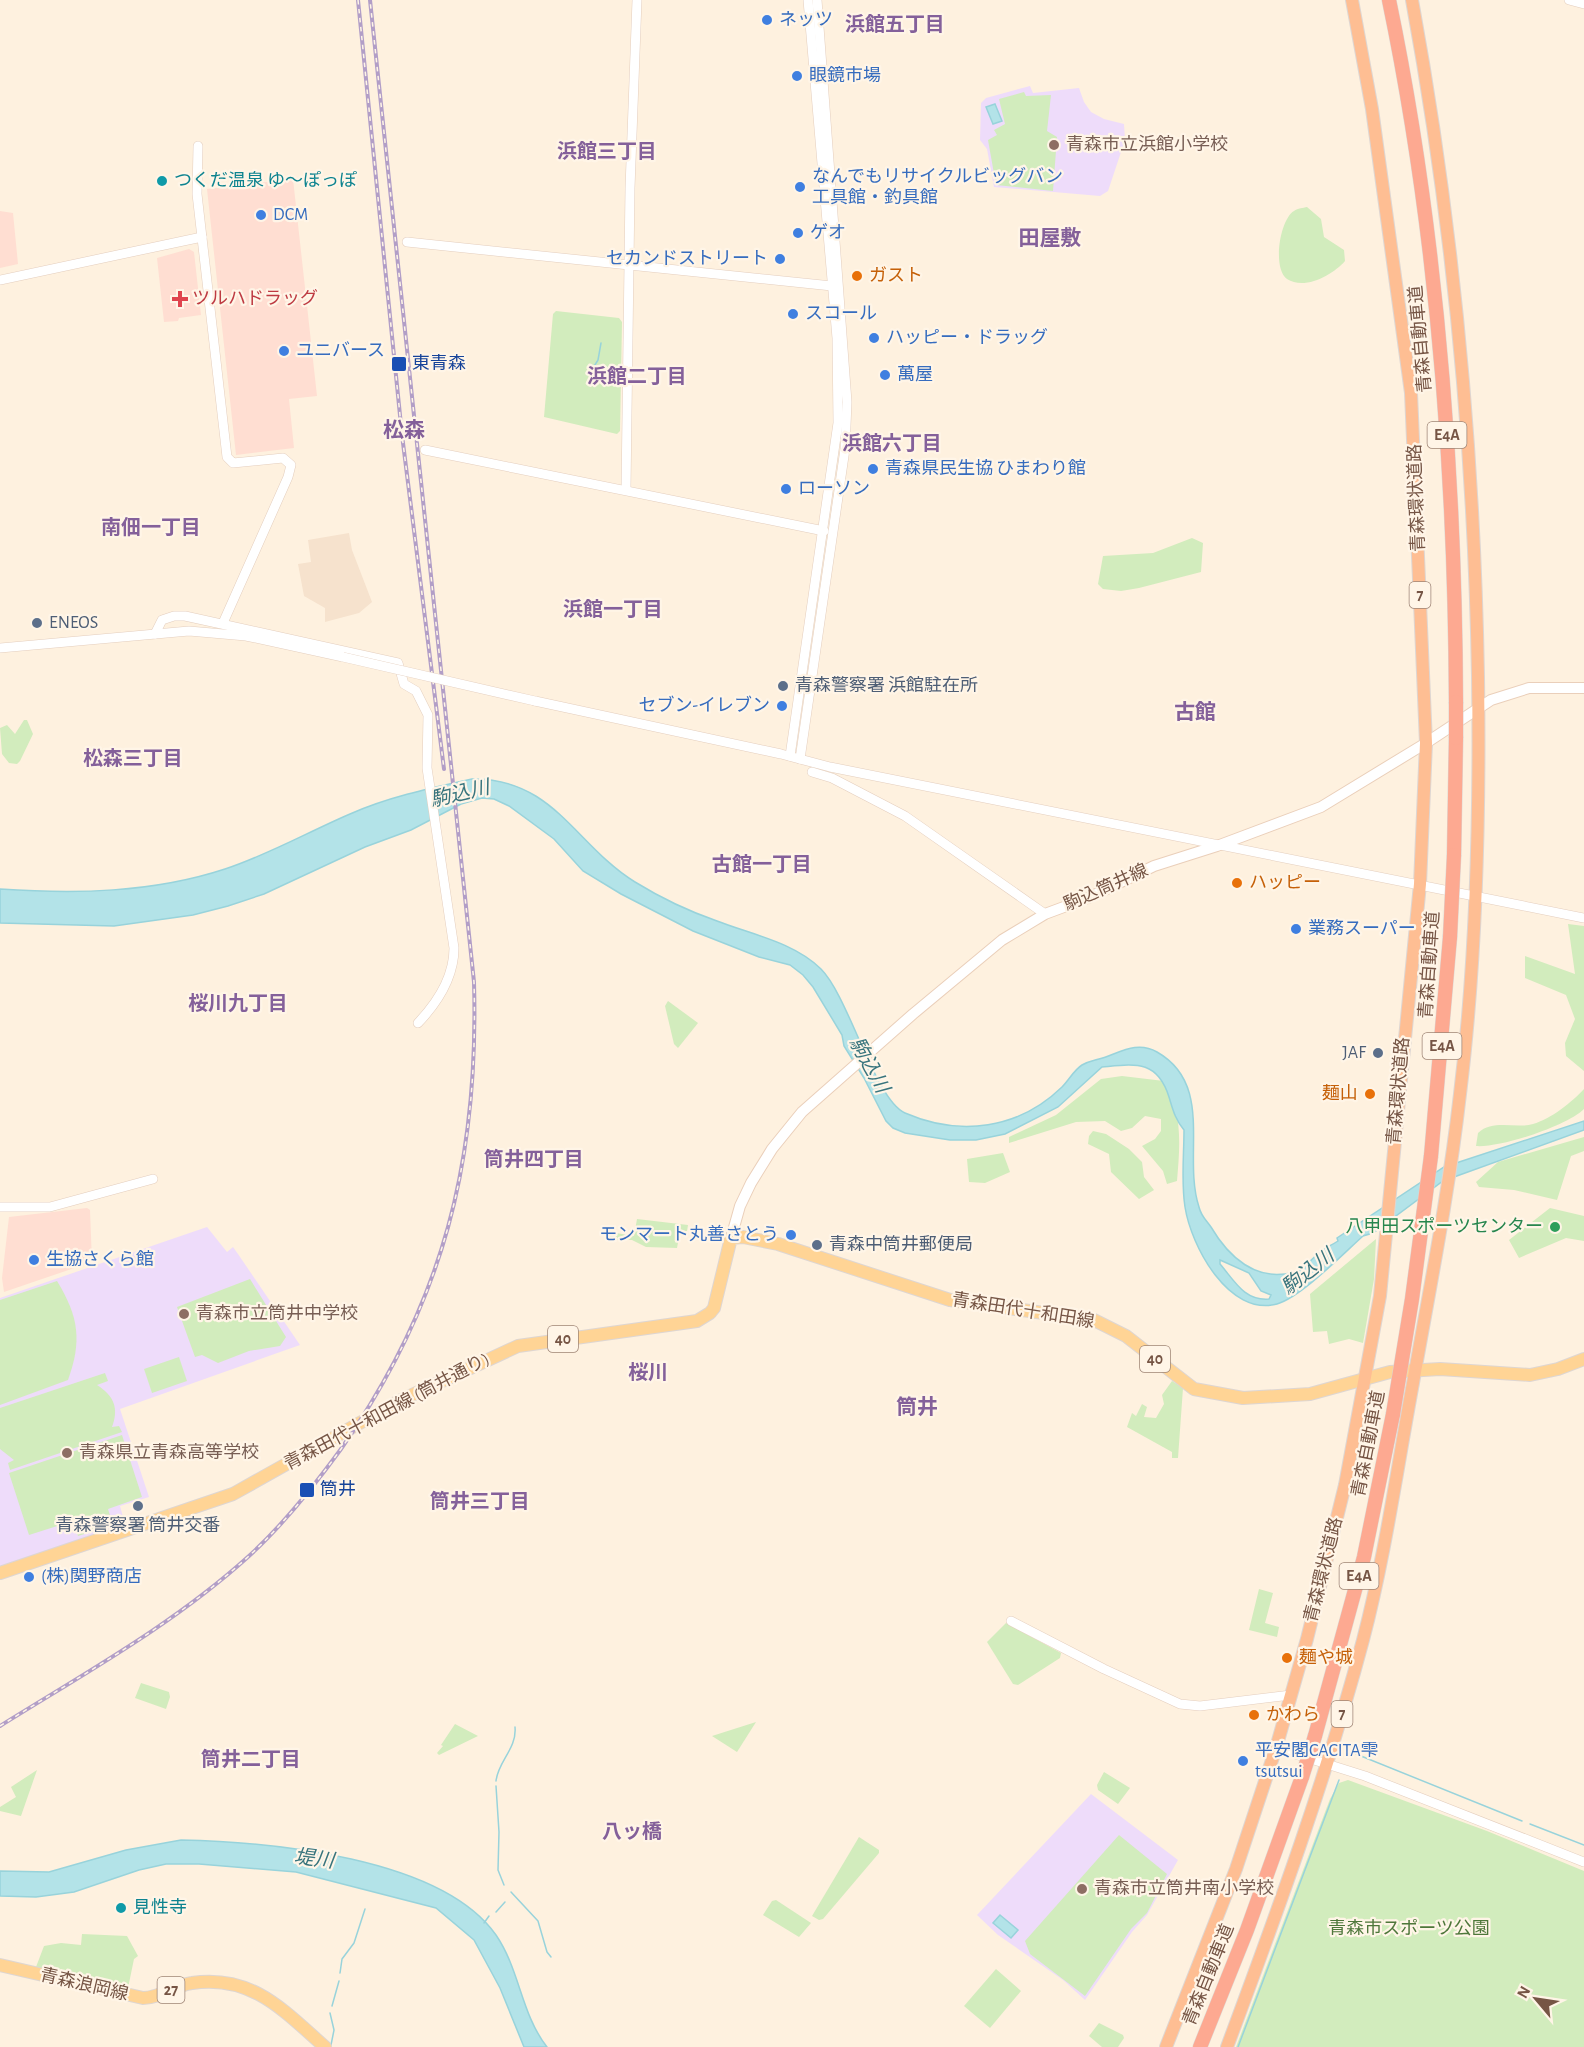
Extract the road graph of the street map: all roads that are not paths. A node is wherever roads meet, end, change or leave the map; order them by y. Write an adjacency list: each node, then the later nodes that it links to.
1 (637, 0): 12 (street)
2 (808, 0): 14 (street)
3 (817, 0): 24 (street)
4 (1352, 0): 23 (highway, 青森環状道路 / 7)
5 (1389, 0): 47 (highway, 青森自動車道 / E4A, bridge)
6 (1412, 0): 22 (highway, 7)
7 (1569, 0): 8 (street)
8 (1584, 4)
9 (198, 146): 10 (street)
10 (202, 237): 13 (street); 18 (street)
11 (407, 242): 12 (street)
12 (630, 265): 14 (street); 16 (street)
13 (0, 280)
14 (832, 286): 17 (street)
15 (426, 450): 16 (street)
16 (626, 490): 17 (street)
17 (824, 531): 24 (street)
18 (223, 623): 19 (street); 31 (street)
19 (155, 634): 20 (street); 24 (street, bridge)
20 (0, 648)
21 (1584, 688): 22 (main road, 駒込筒井線)
22 (1478, 708): 23 (main road, 駒込筒井線); 28 (highway, 7)
23 (1426, 743): 26 (main road, 駒込筒井線); 27 (highway, 青森環状道路 / 7)
24 (795, 758): 26 (street)
25 (812, 772): 29 (street)
26 (1217, 846): 27 (street); 29 (main road, 駒込筒井線)
27 (1420, 884): 28 (street); 37 (highway, 青森環状道路 / 7)
28 (1476, 896): 30 (street); 36 (highway, 7)
29 (1045, 914): 34 (main road, 駒込筒井線)
30 (1584, 918)
31 (418, 1023)
32 (153, 1179): 33 (street)
33 (0, 1207)
34 (731, 1238): 37 (main road, 青森田代十和田線 / 40); 38 (main road, 青森田代十和田線 (筒井通り) / 40)
35 (1584, 1359): 36 (main road, 青森田代十和田線 / 40)
36 (1415, 1370): 37 (main road, 青森田代十和田線 / 40); 42 (highway, 7)
37 (1365, 1377): 40 (highway, 青森環状道路 / 7)
38 (0, 1573)
39 (1011, 1621): 40 (street)
40 (1291, 1695): 41 (highway, 青森環状道路 / 7)
41 (1276, 1748): 42 (street); 46 (highway, 青森環状道路 / 7)
42 (1328, 1763): 43 (street); 48 (highway, 7)
43 (1584, 1862)
44 (0, 1965): 45 (main road, 青森浪岡線 / 27)
45 (326, 2047)
46 (1166, 2047)
47 (1200, 2047)
48 (1227, 2047)

